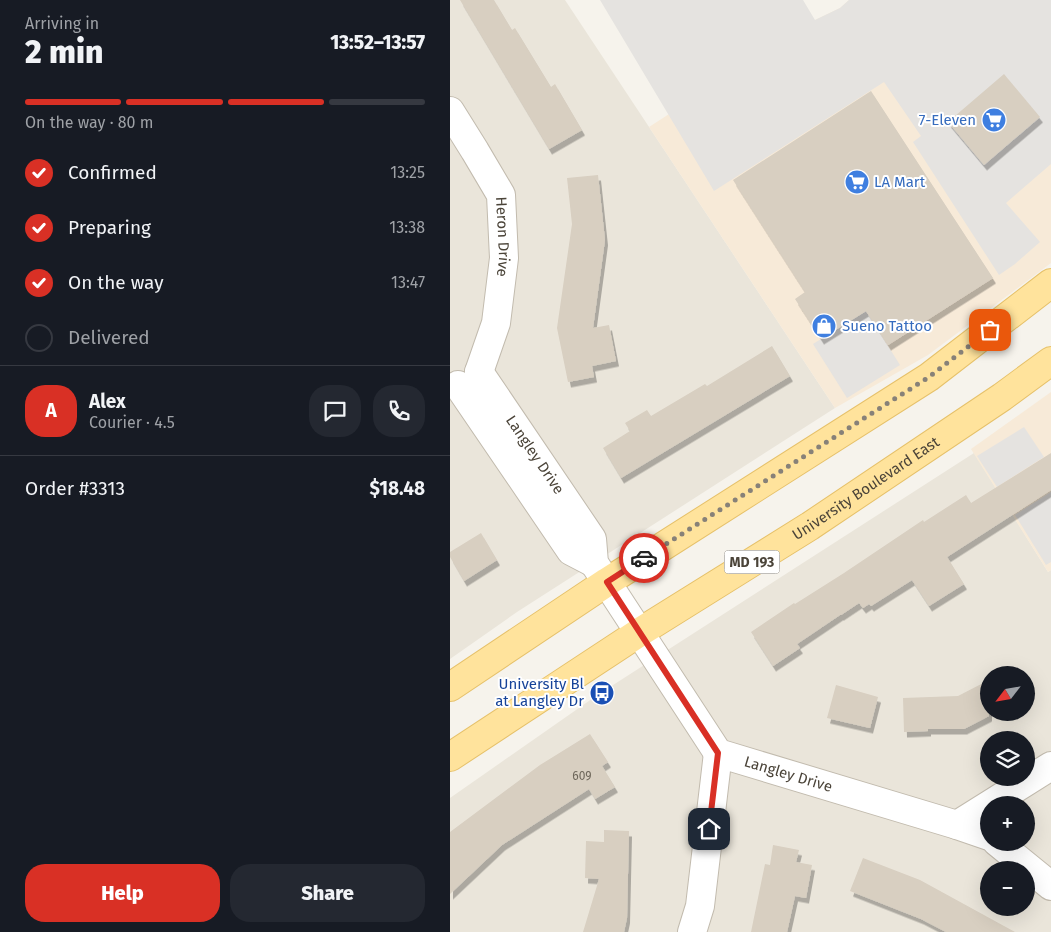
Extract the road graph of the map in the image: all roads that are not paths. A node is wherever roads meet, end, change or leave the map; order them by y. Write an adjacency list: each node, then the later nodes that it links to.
1 (450, 111): 4 (street, Heron Drive)
2 (1051, 283): 5 (main road)
3 (1051, 361): 6 (main road, University Boulevard East / MD 193)
4 (462, 381): 5 (street, Langley Drive)
5 (601, 572): 6 (street, Langley Drive); 7 (main road)
6 (640, 632): 8 (street, Langley Drive); 9 (main road, University Boulevard East / MD 193)
7 (450, 687)
8 (718, 753): 11 (street, Langley Drive); 15 (street)
9 (450, 757)
10 (1051, 766): 11 (street)
11 (957, 825): 12 (street, Langley Drive)
12 (980, 833)
13 (1008, 851): 14 (street)
14 (1051, 886)
15 (692, 932)

